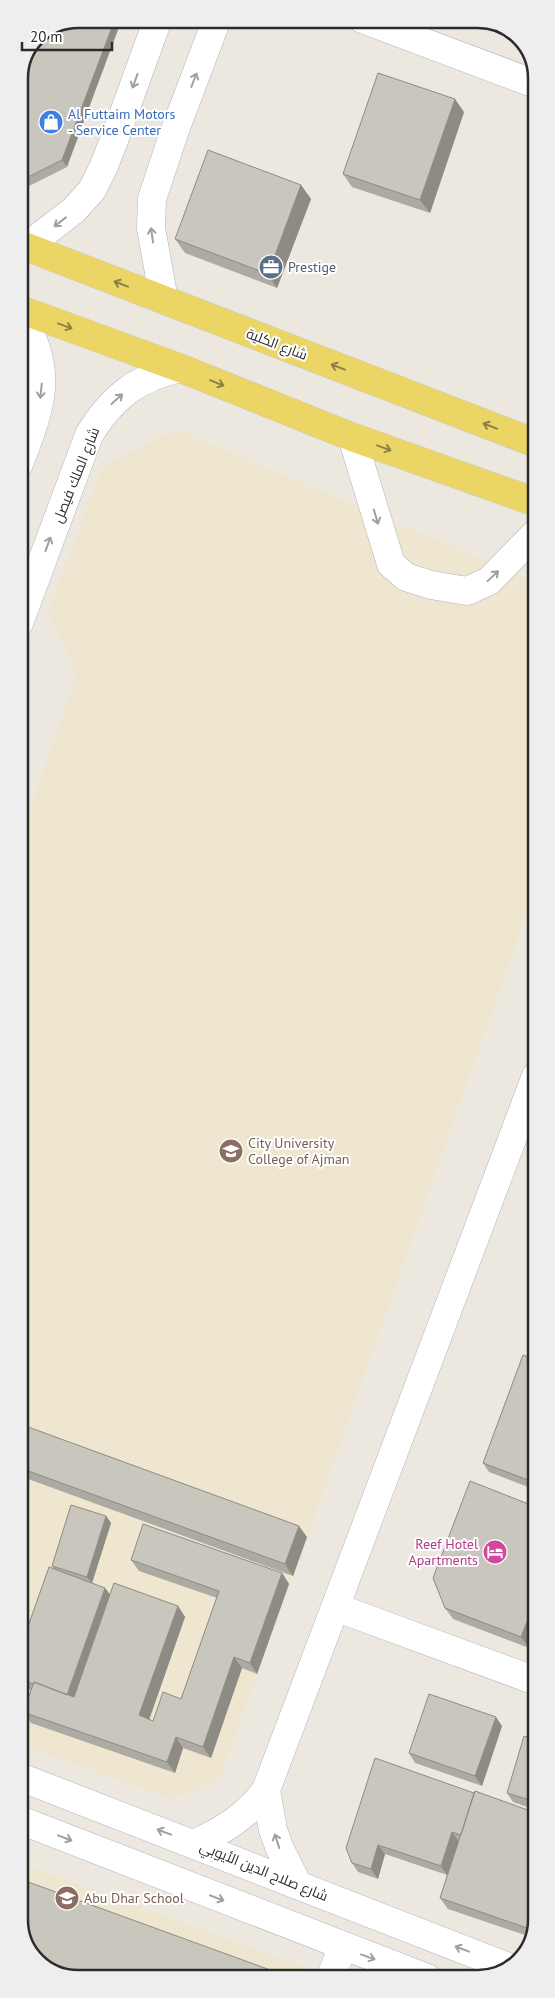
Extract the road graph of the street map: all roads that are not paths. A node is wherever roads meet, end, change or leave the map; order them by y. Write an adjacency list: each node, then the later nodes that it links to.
1 (155, 28): 5 (street, one-way to 5)
2 (214, 28): 7 (street, one-way to 2)
3 (411, 28): 4 (street)
4 (528, 81)
5 (28, 242)
6 (28, 248): 7 (main road, شارع الكلية, one-way to 6)
7 (164, 300): 13 (main road, شارع الكلية, one-way to 7)
8 (28, 313): 10 (main road, one-way to 10)
9 (28, 327): 12 (street, one-way to 12)
10 (180, 368): 11 (main road, one-way to 11); 16 (street, شارع الملك فيصل, one-way to 10)
11 (352, 437): 14 (main road, one-way to 14); 15 (street, one-way to 15)
12 (28, 440)
13 (528, 440)
14 (528, 500)
15 (528, 541)
16 (28, 573)
17 (528, 1097): 18 (street)
18 (335, 1607): 19 (street); 21 (street)
19 (528, 1677)
20 (28, 1788): 23 (street, شارع صلاح الدين الأيوبي, one-way to 20)
21 (266, 1790): 23 (street); 24 (street, one-way to 21)
22 (28, 1823): 25 (street, one-way to 25)
23 (194, 1844): 24 (street, شارع صلاح الدين الأيوبي)
24 (298, 1885): 26 (street, شارع صلاح الدين الأيوبي, one-way to 24)
25 (343, 1947): 27 (street); 28 (street, one-way to 28)
26 (501, 1964)
27 (333, 1970)
28 (405, 1970)

